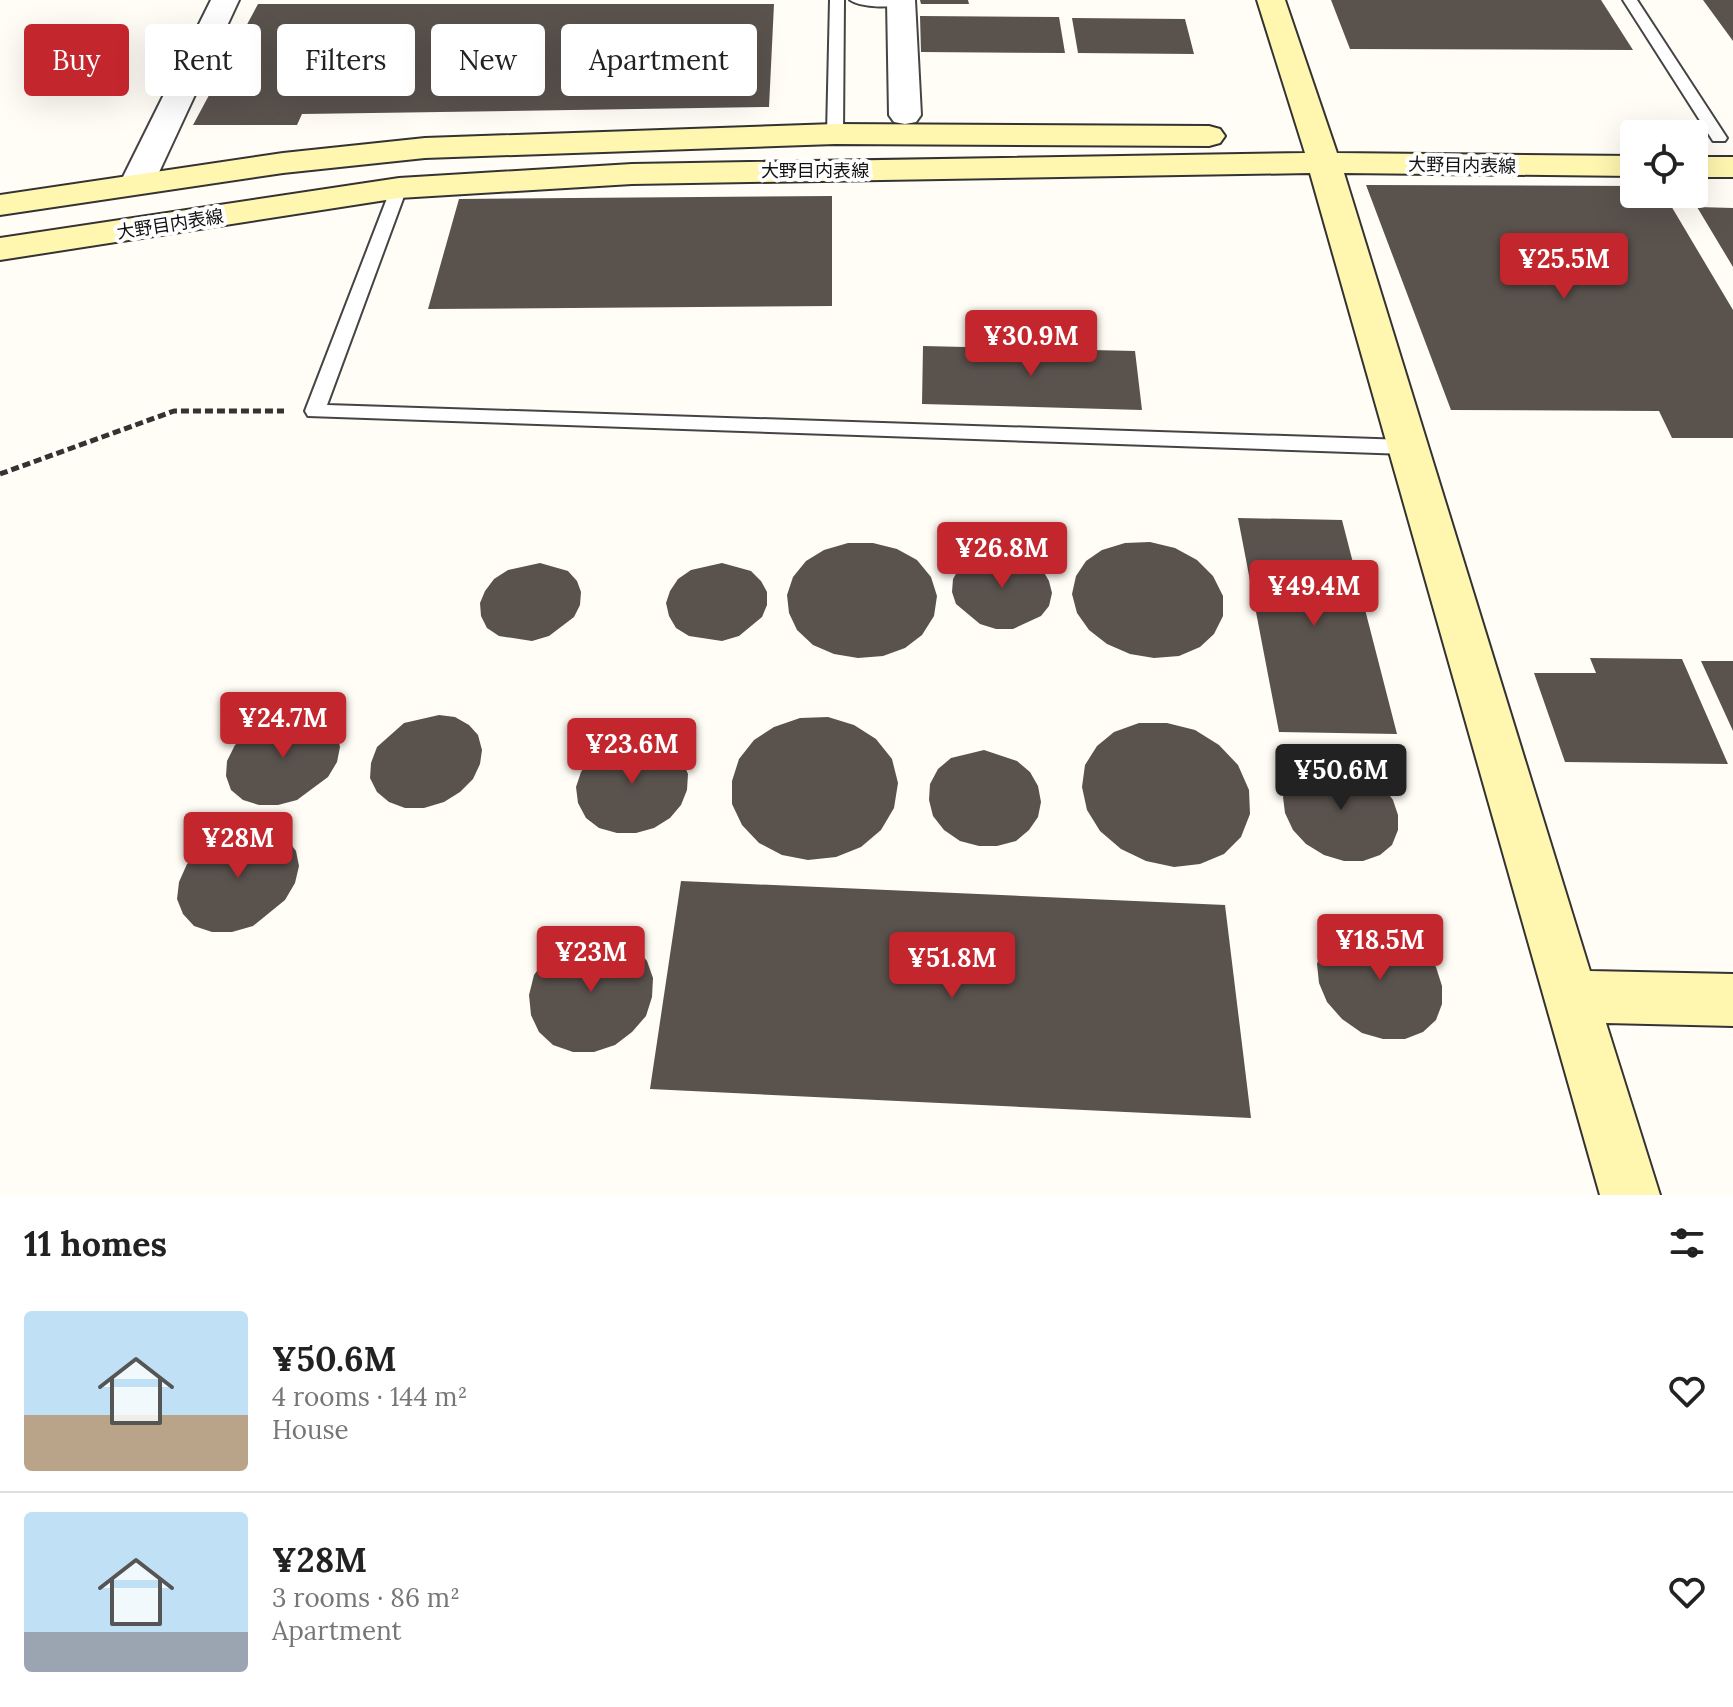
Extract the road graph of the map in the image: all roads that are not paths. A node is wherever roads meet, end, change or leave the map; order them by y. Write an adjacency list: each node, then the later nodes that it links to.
1 (225, 0): 13 (street)
2 (837, 0): 8 (lane)
3 (857, 0): 4 (lane)
4 (901, 0): 7 (street)
5 (1271, 0): 11 (main road)
6 (1630, 0): 10 (lane)
7 (905, 115)
8 (835, 134): 11 (main road, 大野目内表線); 13 (main road, 大野目内表線)
9 (1620, 139): 11 (main road, 大野目内表線)
10 (1720, 146)
11 (1319, 150): 12 (main road, 大野目内表線); 14 (main road, 大野目内表線); 17 (main road)
12 (1620, 165)
13 (137, 183): 15 (main road, 大野目内表線)
14 (399, 188): 16 (main road, 大野目内表線); 17 (lane)
15 (0, 205)
16 (0, 249)
17 (1406, 447): 18 (main road)
18 (1570, 996): 19 (main road); 20 (main road)
19 (1733, 1000)
20 (1630, 1195)

